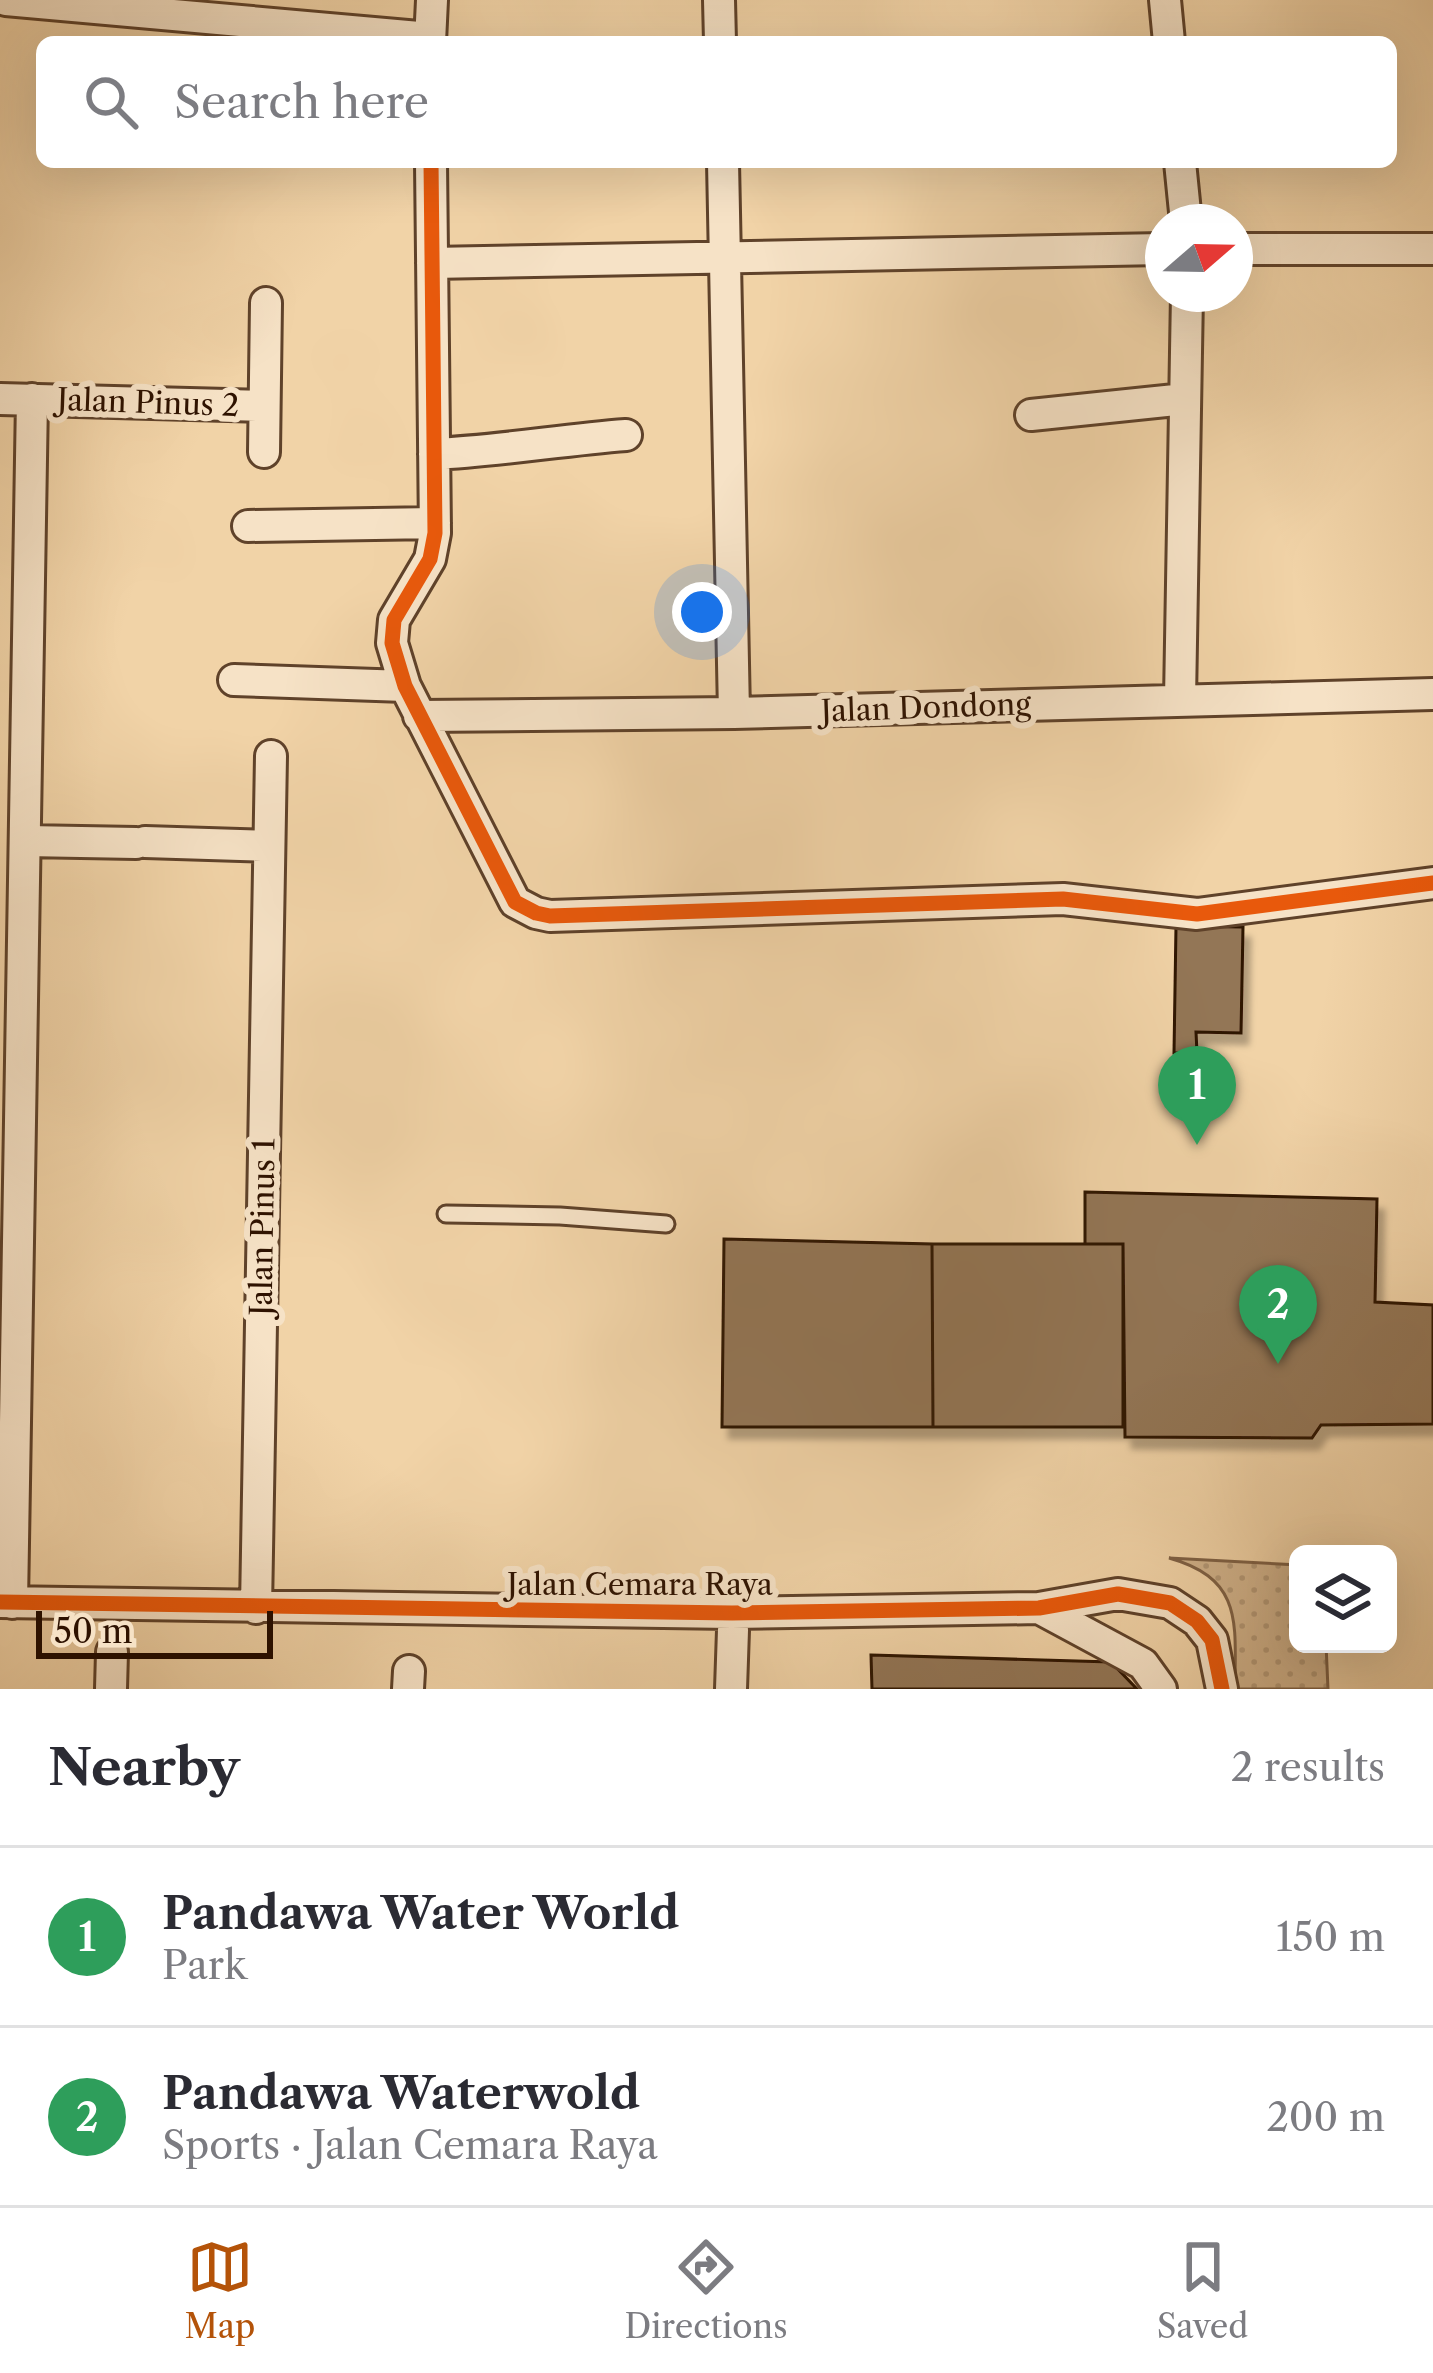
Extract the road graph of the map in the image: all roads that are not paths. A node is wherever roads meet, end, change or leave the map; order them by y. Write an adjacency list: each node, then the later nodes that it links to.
1 (6, 0): 5 (street)
2 (432, 0): 6 (street)
3 (719, 0): 7 (street)
4 (1165, 0): 8 (street)
5 (388, 36)
6 (430, 36)
7 (720, 36)
8 (1168, 36)
9 (431, 168): 17 (street)
10 (723, 168): 16 (street)
11 (1181, 168): 12 (street)
12 (1184, 204)
13 (1145, 249): 16 (street)
14 (1253, 249): 15 (street)
15 (1433, 249)
16 (726, 259): 17 (street); 34 (street)
17 (431, 263): 27 (street)
18 (266, 303): 23 (street, Jalan Pinus 2)
19 (1187, 312): 22 (street)
20 (0, 398): 21 (street, Jalan Pinus 2)
21 (32, 399): 23 (street, Jalan Pinus 2); 37 (street, Jalan Pinus 2)
22 (1185, 399): 24 (street); 33 (street)
23 (263, 406): 26 (street, Jalan Pinus 2)
24 (1030, 415)
25 (626, 435): 27 (street)
26 (264, 452)
27 (434, 454): 28 (street)
28 (435, 523): 29 (street); 31 (street)
29 (248, 526)
30 (234, 680): 31 (street)
31 (405, 686): 35 (street)
32 (1433, 694): 33 (street, Jalan Dondong)
33 (1180, 700): 34 (street, Jalan Dondong)
34 (734, 713): 35 (street, Jalan Dondong)
35 (419, 716): 39 (street)
36 (271, 756): 38 (street, Jalan Pinus 1)
37 (26, 841): 38 (street); 42 (street, Jalan Pinus 2)
38 (269, 846): 43 (street, Jalan Pinus 1)
39 (1433, 883)
40 (446, 1214): 41 (lane)
41 (666, 1224)
42 (6, 1603): 43 (street, Jalan Cemara Raya)
43 (256, 1608): 44 (street, Jalan Cemara Raya)
44 (1039, 1608): 49 (street, Jalan Cemara Raya); 50 (street, Jalan Cemara Raya)
45 (733, 1630): 48 (street)
46 (112, 1652): 47 (street)
47 (111, 1689)
48 (731, 1689)
49 (1161, 1689)
50 (1222, 1689)

